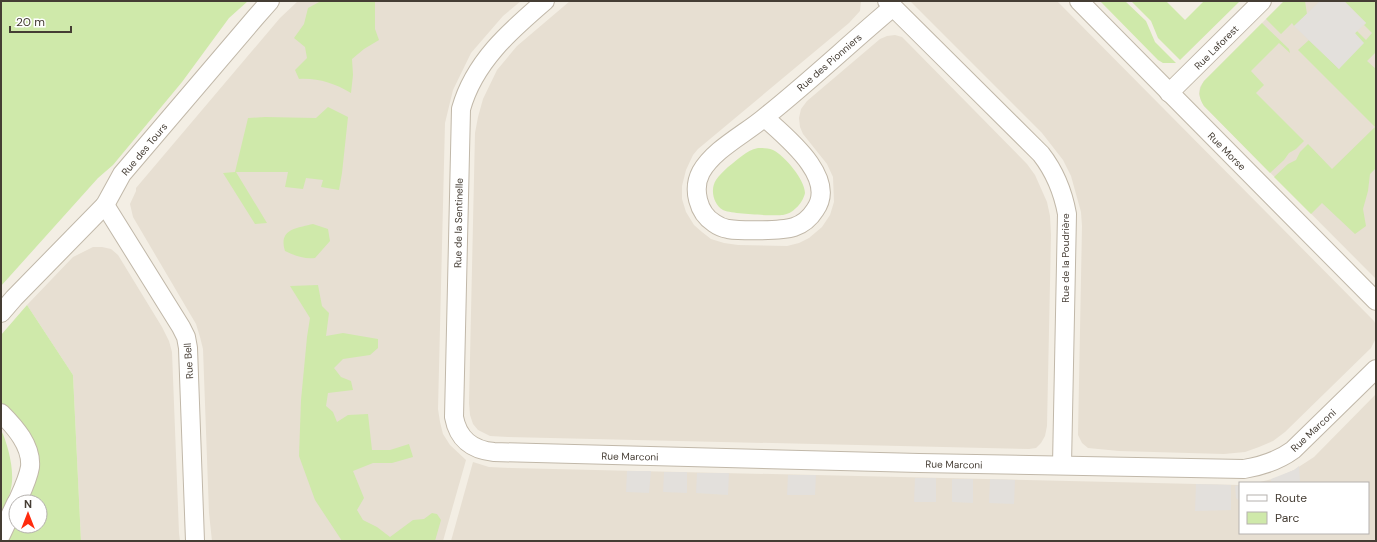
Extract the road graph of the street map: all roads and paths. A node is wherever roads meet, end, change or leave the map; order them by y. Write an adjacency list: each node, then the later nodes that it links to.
1 (270, 1): 8 (street, Rue des Tours)
2 (545, 1): 13 (street, Rue de la Sentinelle)
3 (1078, 1): 6 (street, Rue Morse)
4 (1262, 1): 6 (street, Rue Laforest)
5 (890, 4): 7 (street, Rue des Pionniers); 14 (street, Rue de la Poudrière)
6 (1169, 92): 9 (street, Rue Morse)
7 (765, 118): 7 (street, Rue des Pionniers)
8 (105, 205): 10 (street, Rue des Tours); 18 (street, Rue Bell)
9 (1376, 301)
10 (1, 313)
11 (1376, 370): 14 (street, Rue Marconi)
12 (1, 413): 15 (street)
13 (494, 452): 14 (street, Rue Marconi)
14 (1062, 465)
15 (20, 494)
16 (8, 520): 17 (street)
17 (1, 535)
18 (195, 541)

